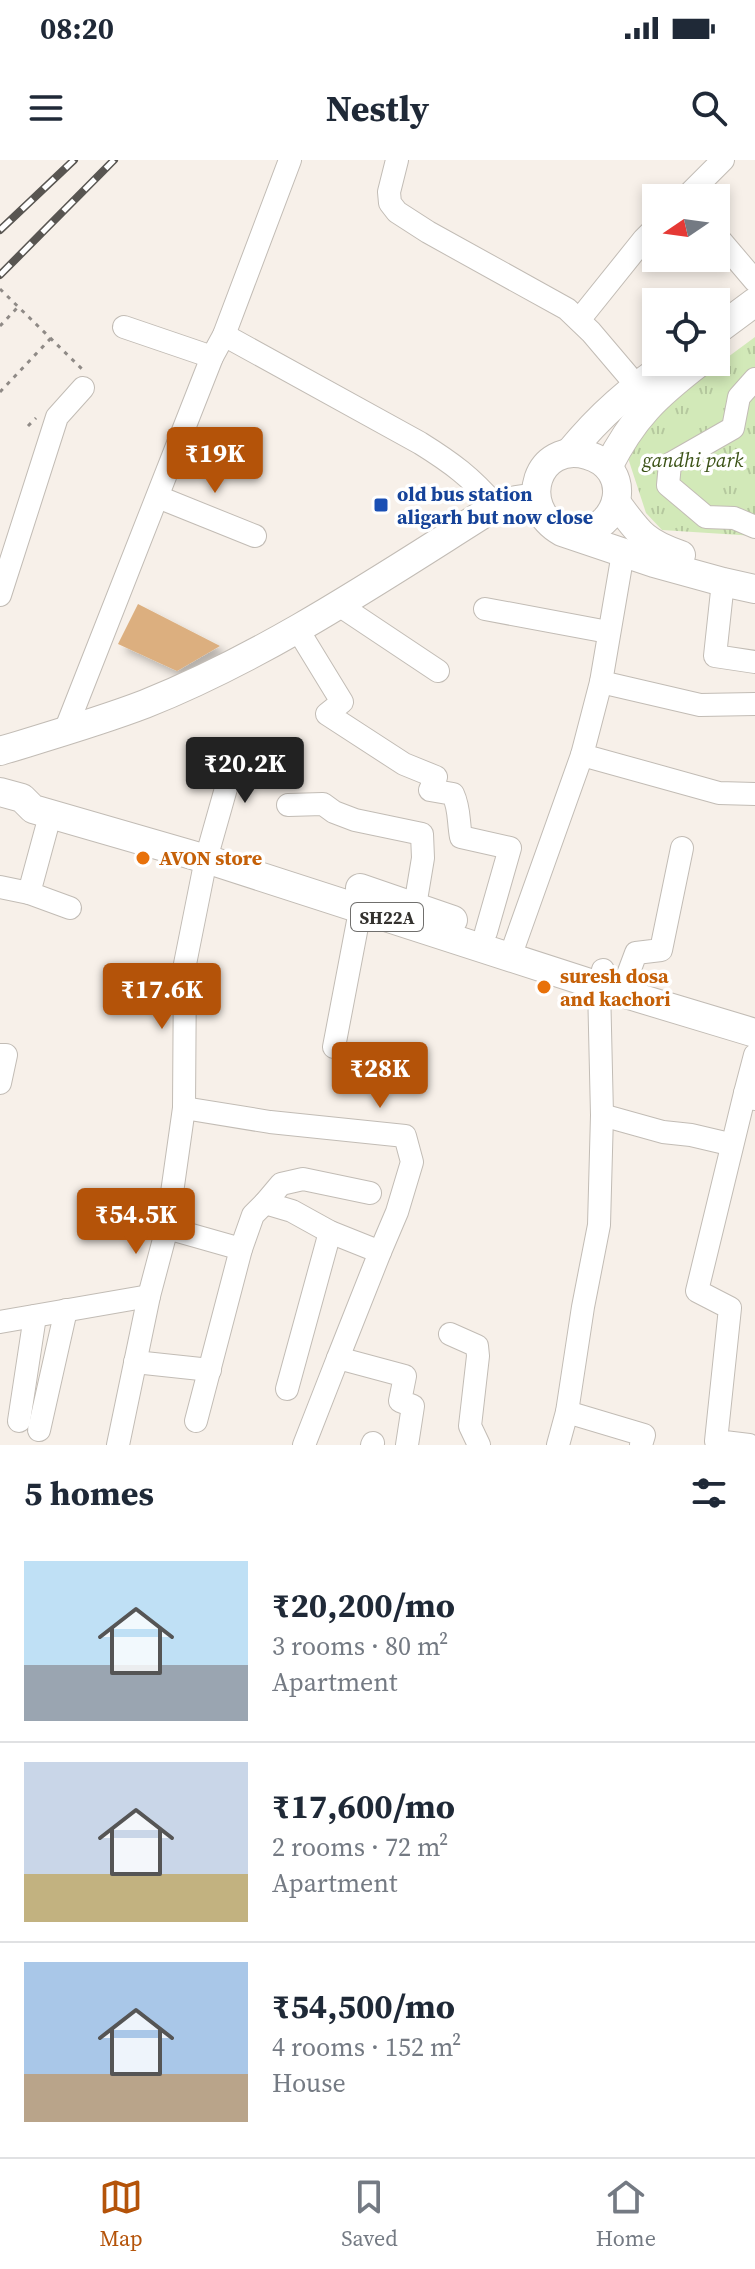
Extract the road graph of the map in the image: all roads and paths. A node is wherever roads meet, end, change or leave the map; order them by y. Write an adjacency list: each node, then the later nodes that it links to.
1 (290, 160): 16 (street)
2 (397, 160): 11 (street)
3 (723, 160): 4 (street)
4 (699, 184)
5 (642, 241): 11 (street)
6 (730, 252): 7 (street)
7 (755, 281)
8 (0, 289): 10 (path)
9 (755, 302): 12 (main road)
10 (18, 307): 14 (path); 17 (path)
11 (579, 320): 24 (street)
12 (730, 321)
13 (755, 322): 18 (main road)
14 (0, 326)
15 (124, 327): 19 (street)
16 (224, 335): 19 (street); 31 (street)
17 (51, 338): 22 (path); 25 (path)
18 (730, 340)
19 (212, 357): 28 (street)
20 (650, 376): 24 (main road)
21 (683, 376): 27 (main road)
22 (83, 378): 39 (street)
23 (755, 379): 32 (street)
24 (636, 385): 26 (main road)
25 (0, 392)
26 (569, 453): 27 (main road); 29 (main road)
27 (608, 467): 30 (main road)
28 (158, 497): 34 (street); 48 (street)
29 (536, 497): 31 (main road); 33 (main road)
30 (616, 502): 33 (main road); 36 (main road)
31 (496, 506): 40 (main road)
32 (755, 527)
33 (574, 534): 35 (main road)
34 (255, 536)
35 (623, 553): 37 (main road); 43 (street)
36 (755, 576)
37 (723, 582): 38 (main road); 44 (street)
38 (755, 589)
39 (0, 595)
40 (339, 605): 42 (main road); 45 (street)
41 (485, 609): 43 (street)
42 (298, 630): 48 (main road); 64 (street)
43 (608, 632): 46 (street)
44 (755, 662)
45 (438, 671)
46 (601, 682): 47 (street); 51 (street)
47 (755, 704)
48 (65, 731): 49 (main road)
49 (0, 751)
50 (236, 753): 58 (street)
51 (582, 755): 52 (street); 65 (street)
52 (755, 794)
53 (11, 795): 55 (main road, SH22A); 56 (main road, SH22A)
54 (288, 805): 62 (street)
55 (51, 812): 56 (main road, SH22A); 60 (street)
56 (102, 820): 58 (main road, SH22A)
57 (682, 848): 66 (street)
58 (208, 852): 61 (main road, SH22A); 74 (street)
59 (0, 887): 60 (street)
60 (29, 893): 63 (street)
61 (362, 899): 62 (main road, SH22A); 65 (main road, SH22A); 69 (street)
62 (415, 906): 64 (main road, SH22A)
63 (70, 908)
64 (486, 932): 65 (main road, SH22A)
65 (512, 949): 66 (main road, SH22A)
66 (610, 978): 67 (main road, SH22A); 68 (main road, SH22A); 75 (street)
67 (755, 1014)
68 (755, 1033)
69 (334, 1047)
70 (0, 1055): 72 (street)
71 (755, 1055): 73 (street)
72 (0, 1083)
73 (750, 1096): 94 (street)
74 (184, 1108): 79 (street); 82 (street)
75 (602, 1115): 76 (street); 92 (street)
76 (725, 1143)
77 (370, 1193): 78 (street)
78 (265, 1203): 80 (street); 81 (street)
79 (167, 1228): 81 (street); 83 (street)
80 (330, 1232): 82 (street); 91 (street)
81 (241, 1249): 90 (street)
82 (380, 1252): 88 (street)
83 (149, 1296): 84 (street); 89 (street)
84 (66, 1310): 85 (street); 85 (street)
85 (35, 1316): 86 (street)
86 (0, 1322)
87 (450, 1334): 98 (street)
88 (338, 1358): 96 (street); 97 (street)
89 (135, 1362): 90 (street); 95 (street)
90 (210, 1370): 93 (street)
91 (287, 1389)
92 (567, 1412): 99 (street); 100 (street)
93 (196, 1421)
94 (715, 1443): 101 (street)
95 (118, 1445)
96 (304, 1445)
97 (407, 1445)
98 (479, 1445)
99 (558, 1445)
100 (641, 1445)
101 (749, 1445)

